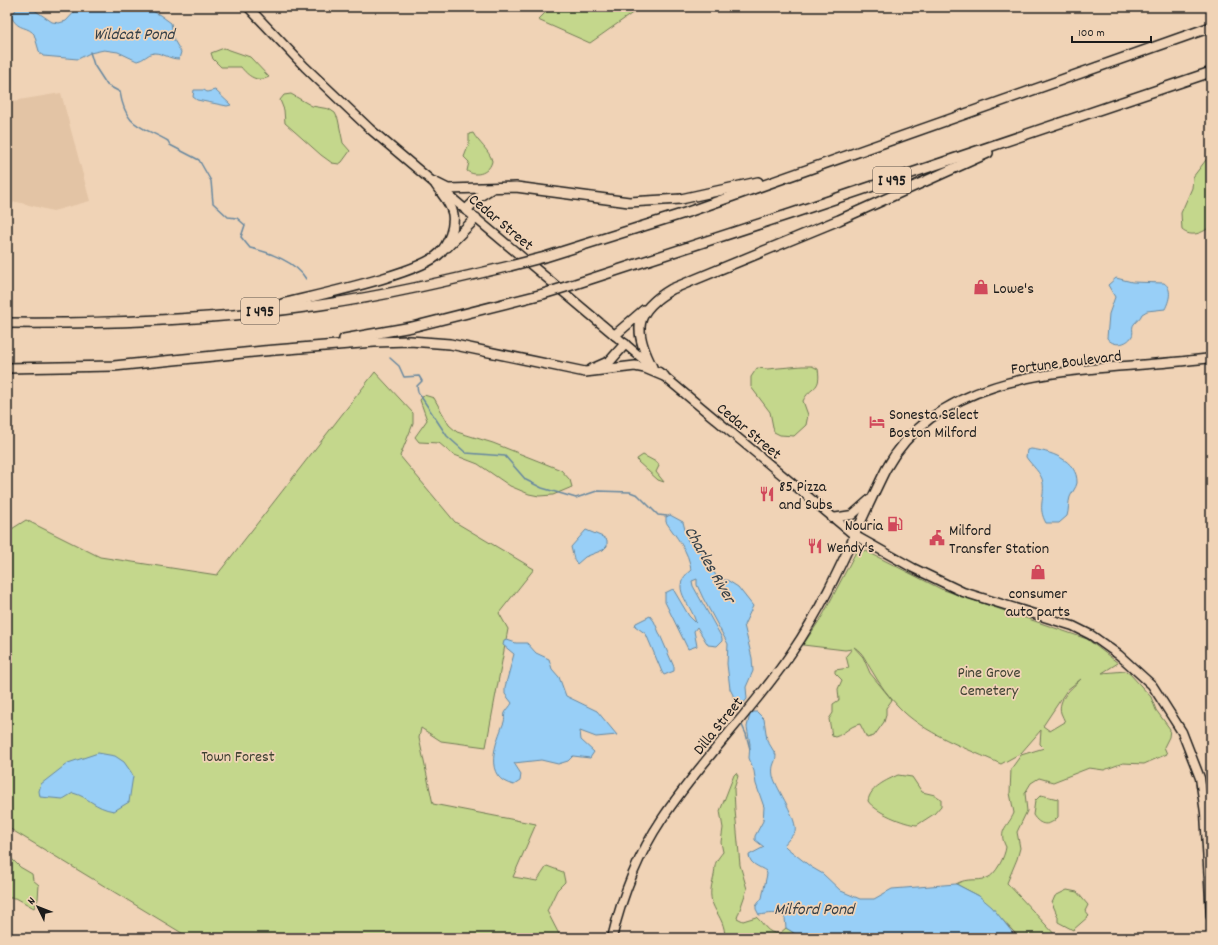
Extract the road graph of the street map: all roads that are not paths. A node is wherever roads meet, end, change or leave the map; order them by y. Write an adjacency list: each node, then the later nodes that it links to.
1 (248, 7): 6 (main road, Cedar Street)
2 (1211, 27): 5 (highway, I 495)
3 (1211, 72): 4 (highway, I 495)
4 (1052, 126): 11 (highway); 16 (highway, I 495, bridge)
5 (806, 171): 7 (highway); 12 (highway, I 495, bridge)
6 (434, 182): 7 (highway); 8 (main road, Cedar Street); 10 (highway)
7 (498, 187): 8 (highway)
8 (466, 210): 9 (main road, Cedar Street)
9 (476, 218): 10 (highway); 14 (main road, Cedar Street)
10 (440, 253): 12 (highway)
11 (652, 302): 14 (highway); 18 (highway)
12 (245, 313): 13 (highway, I 495)
13 (7, 323)
14 (615, 335): 15 (main road, Cedar Street)
15 (625, 344): 18 (main road, Cedar Street); 20 (highway)
16 (264, 351): 19 (highway, I 495); 20 (highway)
17 (1211, 358): 22 (main road, Fortune Boulevard)
18 (652, 366): 21 (main road, Cedar Street)
19 (7, 368)
20 (576, 371): 21 (highway)
21 (664, 376): 23 (main road, Cedar Street)
22 (873, 495): 23 (main road); 24 (main road, Fortune Boulevard)
23 (832, 518): 24 (main road, Cedar Street)
24 (854, 535): 25 (main road, Cedar Street); 26 (main road, Dilla Street)
25 (1211, 917)
26 (612, 938)

